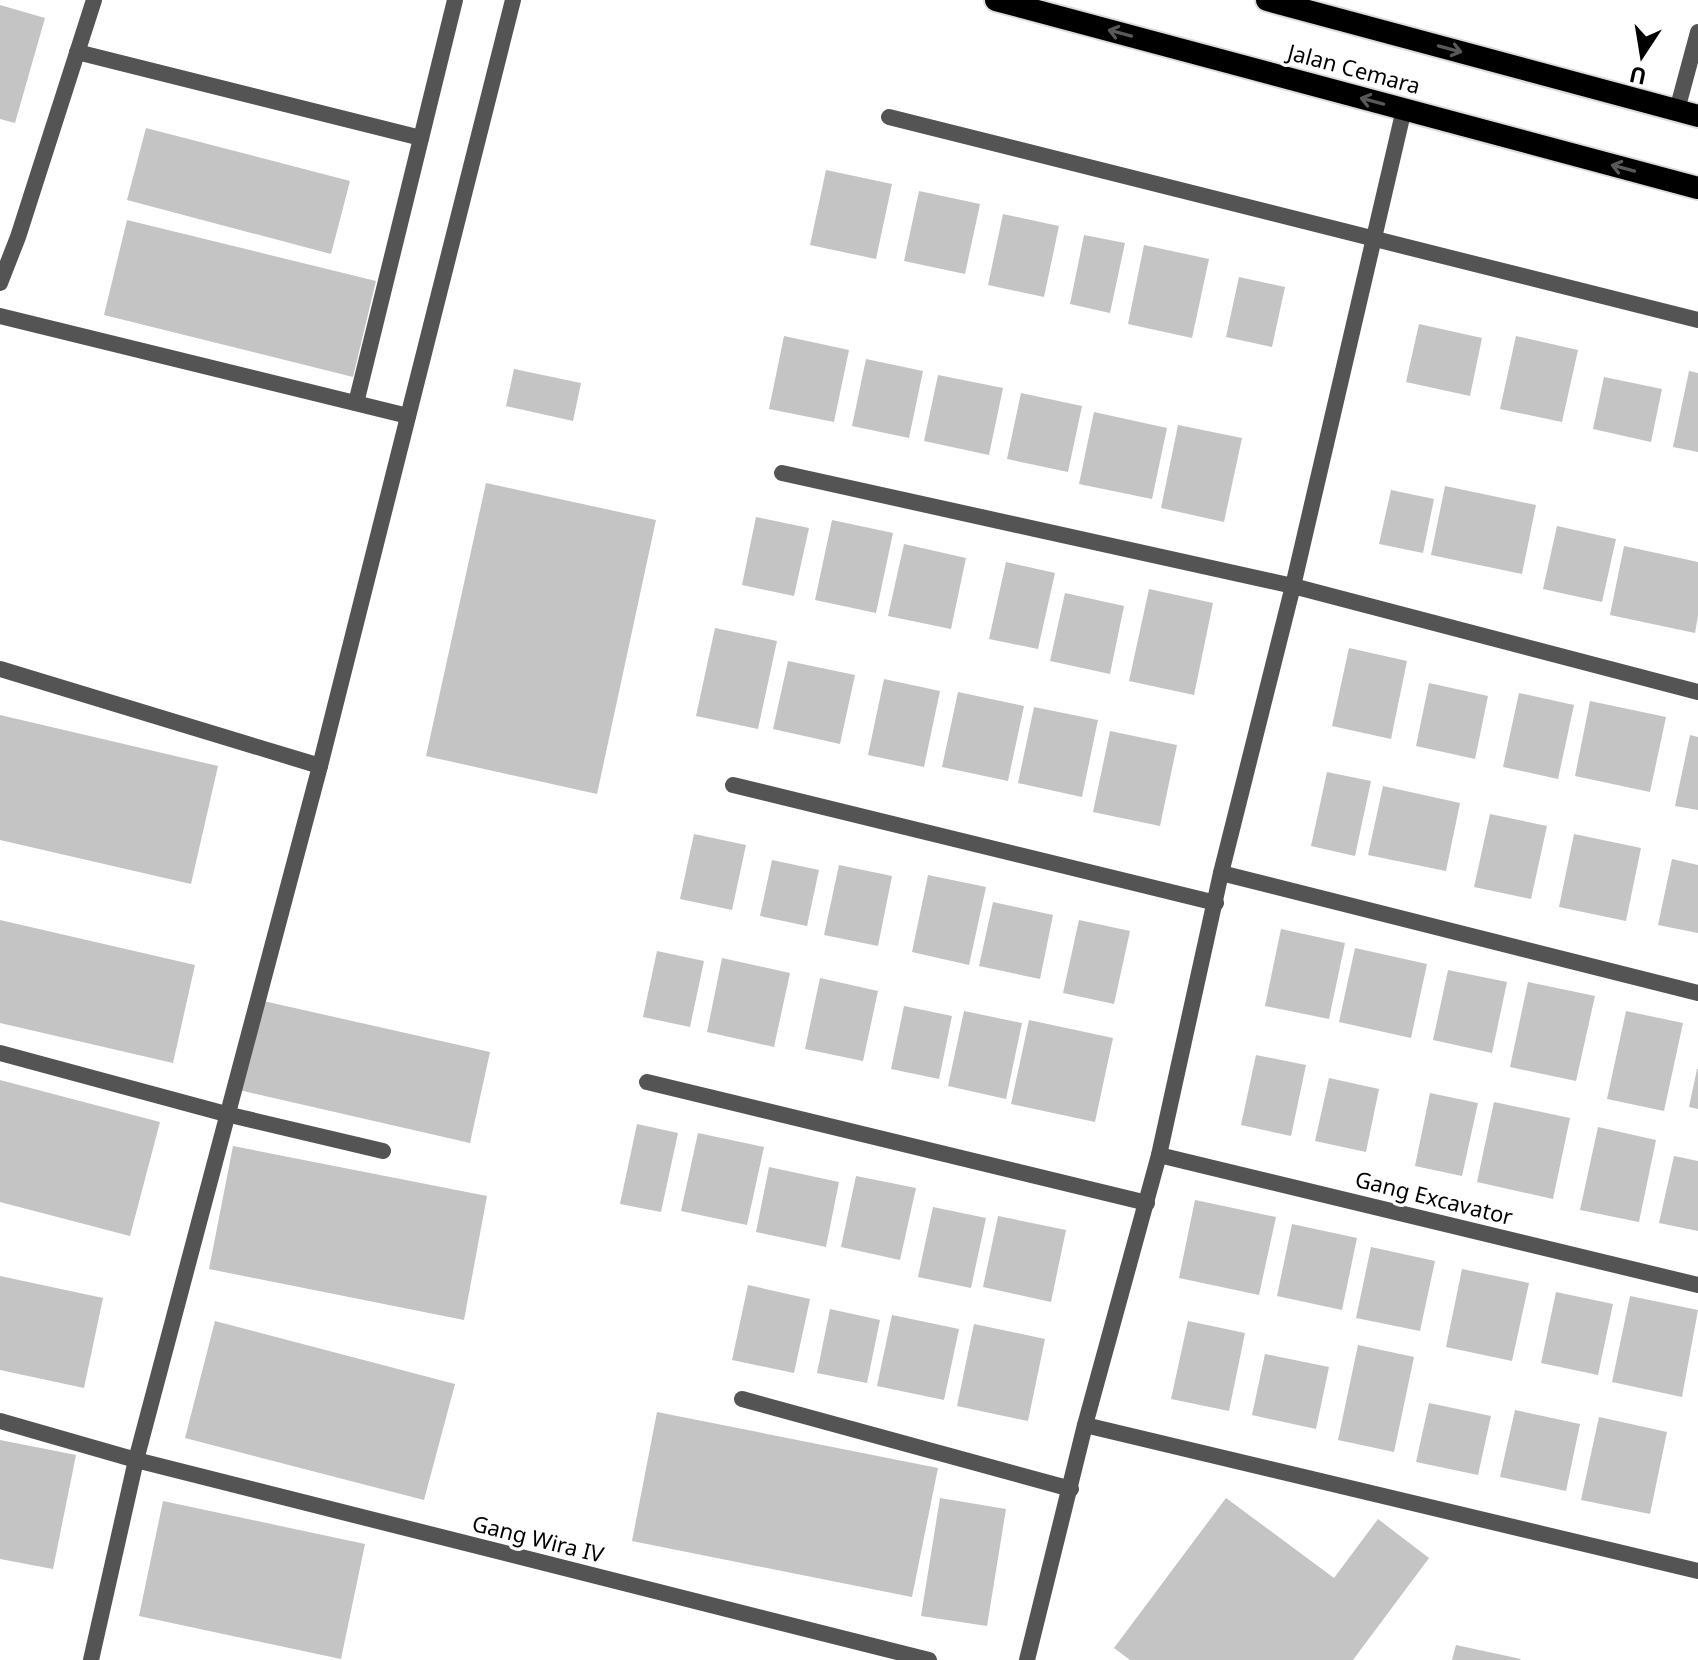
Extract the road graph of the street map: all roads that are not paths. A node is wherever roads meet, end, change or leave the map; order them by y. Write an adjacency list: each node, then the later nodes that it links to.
1 (94, 0): 7 (street)
2 (455, 0): 11 (street)
3 (513, 0): 18 (street)
4 (996, 0): 8 (highway, Jalan Cemara, one-way to 4)
5 (1267, 0): 9 (highway, Jalan Cemara, one-way to 9)
6 (1698, 32): 9 (street)
7 (77, 52): 11 (street); 14 (street)
8 (1404, 109): 12 (highway, Jalan Cemara, one-way to 8); 13 (street)
9 (1688, 113)
10 (889, 117): 13 (street)
11 (421, 138): 17 (street)
12 (1698, 188)
13 (1372, 238): 16 (street); 20 (street)
14 (0, 283)
15 (0, 316): 17 (street)
16 (1698, 320)
17 (356, 403): 18 (street)
18 (408, 416): 23 (street)
19 (782, 473): 20 (street)
20 (1293, 586): 22 (street); 25 (street)
21 (0, 669): 23 (street)
22 (1698, 692)
23 (320, 766): 30 (street)
24 (733, 785): 26 (street)
25 (1221, 873): 26 (street); 27 (street)
26 (1216, 903): 32 (street)
27 (1698, 993)
28 (0, 1053): 30 (street)
29 (647, 1082): 33 (street)
30 (226, 1114): 31 (street); 38 (street)
31 (383, 1151)
32 (1159, 1155): 33 (street); 34 (street, Gang Excavator)
33 (1147, 1203): 37 (street)
34 (1698, 1285)
35 (742, 1399): 39 (street)
36 (0, 1421): 38 (street, Gang Wira IV)
37 (1085, 1425): 39 (street); 40 (street)
38 (136, 1460): 41 (street); 42 (street, Gang Wira IV)
39 (1071, 1489): 43 (street)
40 (1698, 1571)
41 (91, 1660)
42 (929, 1660)
43 (1027, 1660)

